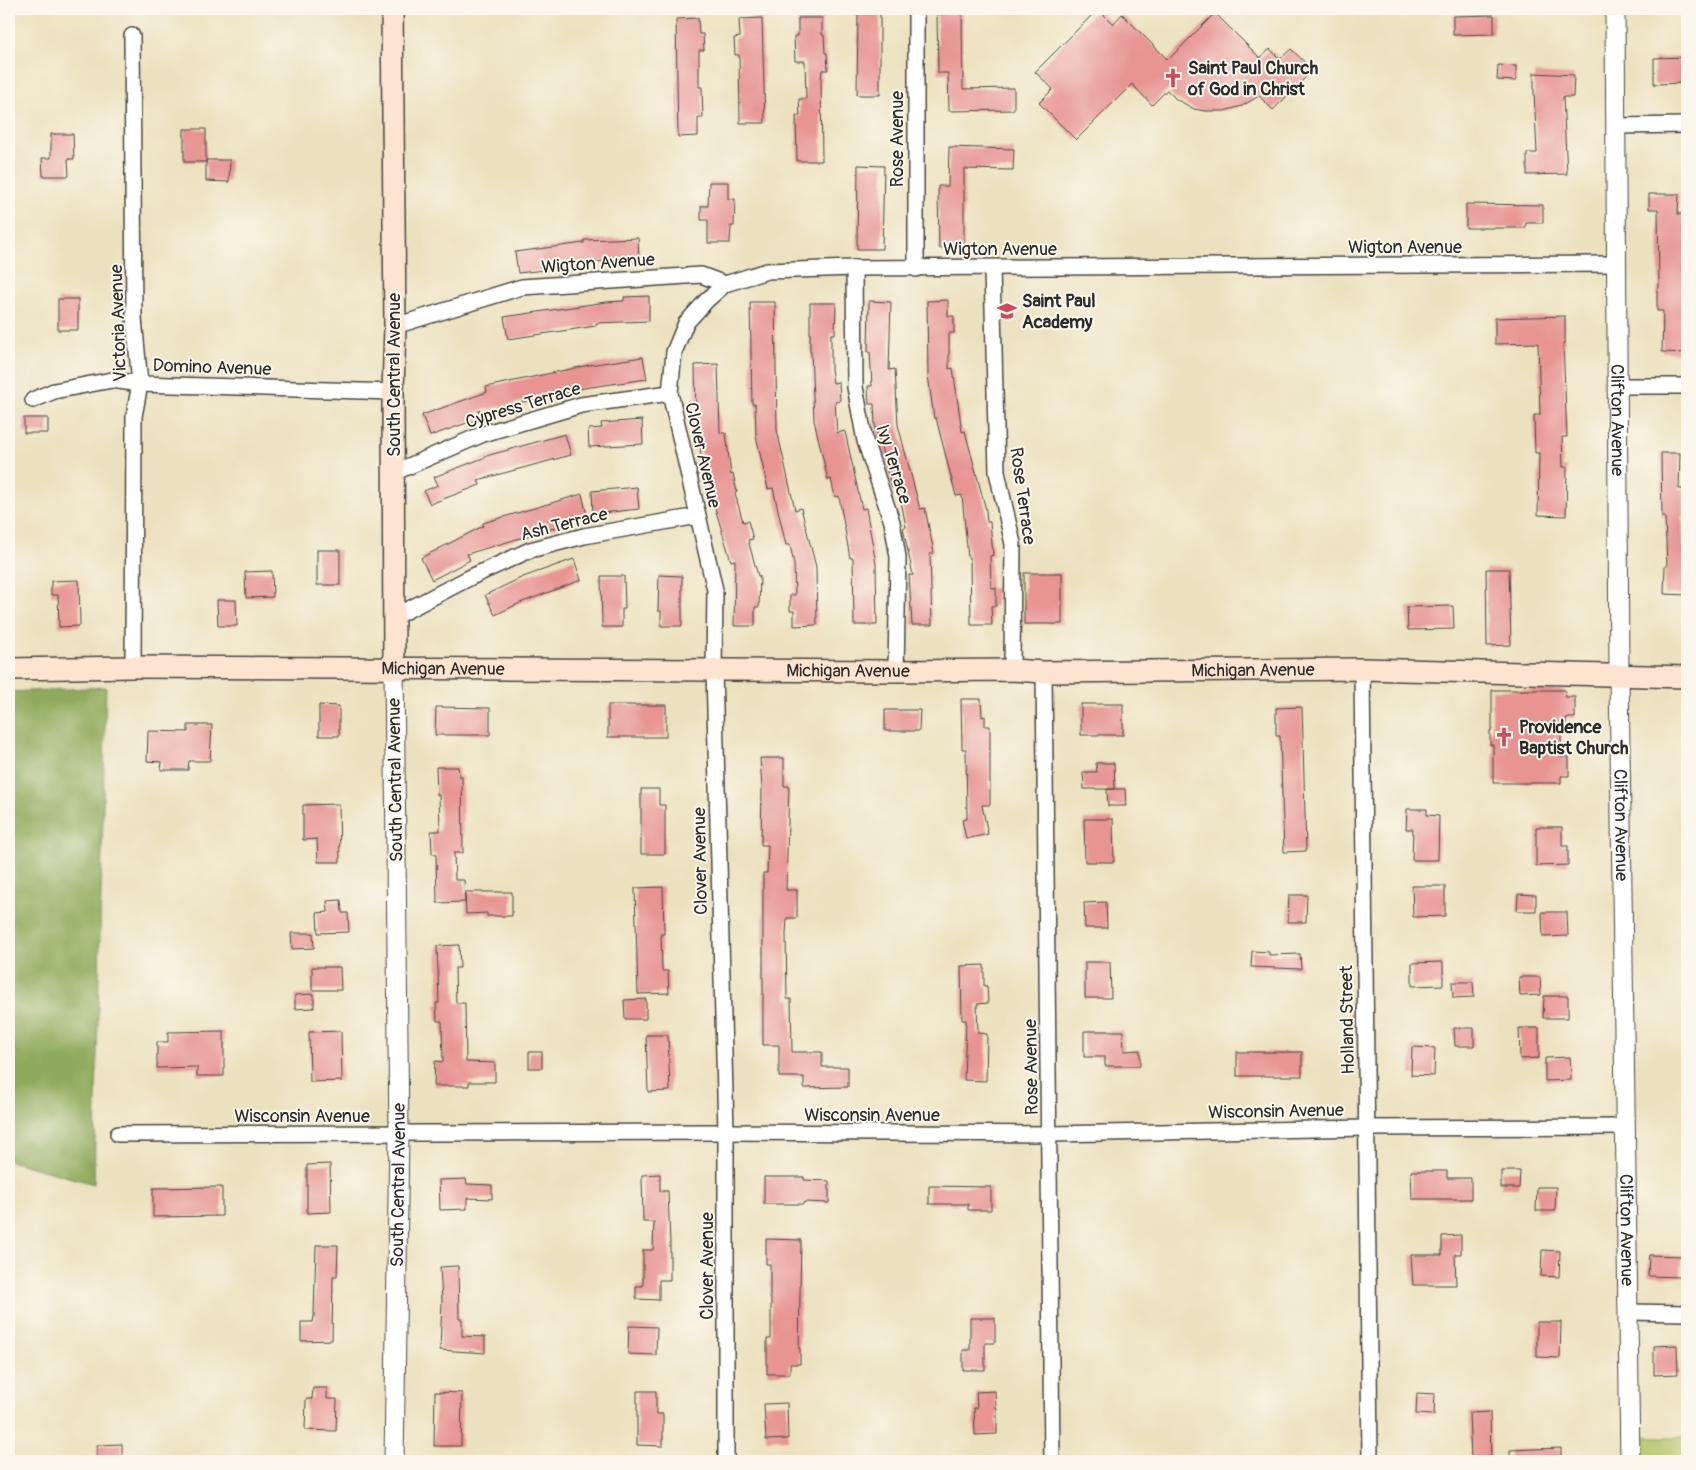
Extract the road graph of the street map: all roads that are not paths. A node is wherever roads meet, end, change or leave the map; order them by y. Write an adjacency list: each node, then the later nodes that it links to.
1 (392, 9): 12 (main road, South Central Avenue)
2 (916, 9): 10 (street, Rose Avenue)
3 (1615, 9): 6 (street, Clifton Avenue)
4 (132, 36): 13 (street, Victoria Avenue)
5 (1687, 125): 6 (street)
6 (1616, 126): 7 (street, Clifton Avenue)
7 (1616, 264): 9 (street, Wigton Avenue); 14 (street, Clifton Avenue)
8 (854, 268): 10 (street, Wigton Avenue); 11 (street, Wigton Avenue); 28 (street, Ivy Terrace)
9 (992, 268): 10 (street, Wigton Avenue); 27 (street, Rose Terrace)
10 (916, 269)
11 (725, 284): 12 (street, Wigton Avenue); 17 (street, Clover Avenue)
12 (395, 326): 16 (main road, South Central Avenue)
13 (140, 384): 16 (street, Domino Avenue); 18 (street, Domino Avenue); 22 (street, Victoria Avenue)
14 (1617, 386): 15 (street); 30 (street, Clifton Avenue)
15 (1687, 386)
16 (393, 392): 19 (main road, South Central Avenue)
17 (670, 393): 19 (street, Cypress Terrace); 20 (street, Clover Avenue)
18 (33, 400)
19 (393, 473): 21 (main road, South Central Avenue)
20 (698, 516): 21 (street, Ash Terrace); 26 (street, Clover Avenue)
21 (394, 617): 23 (main road, South Central Avenue)
22 (133, 667): 23 (main road, Michigan Avenue); 24 (main road, Michigan Avenue)
23 (394, 668): 26 (main road, Michigan Avenue); 36 (street, South Central Avenue)
24 (9, 669)
25 (1362, 669): 29 (main road, Michigan Avenue); 30 (main road, Michigan Avenue); 33 (street, Holland Street)
26 (714, 670): 28 (main road, Michigan Avenue); 34 (street, Clover Avenue)
27 (1012, 670): 28 (main road, Michigan Avenue); 29 (main road, Michigan Avenue)
28 (896, 671)
29 (1044, 672): 37 (street, Rose Avenue)
30 (1619, 675): 31 (main road, Michigan Avenue); 32 (street, Clifton Avenue)
31 (1687, 677)
32 (1626, 1127): 33 (street, Wisconsin Avenue); 38 (street, Clifton Avenue)
33 (1366, 1128): 37 (street, Wisconsin Avenue); 43 (street, Holland Street)
34 (726, 1132): 36 (street, Wisconsin Avenue); 37 (street, Wisconsin Avenue); 41 (street, Clover Avenue)
35 (118, 1134): 36 (street, Wisconsin Avenue)
36 (399, 1134): 40 (street, South Central Avenue)
37 (1050, 1134): 42 (street, Rose Avenue)
38 (1628, 1312): 39 (street); 44 (street, Clifton Avenue)
39 (1687, 1313)
40 (394, 1461)
41 (726, 1461)
42 (1052, 1461)
43 (1370, 1461)
44 (1630, 1461)

